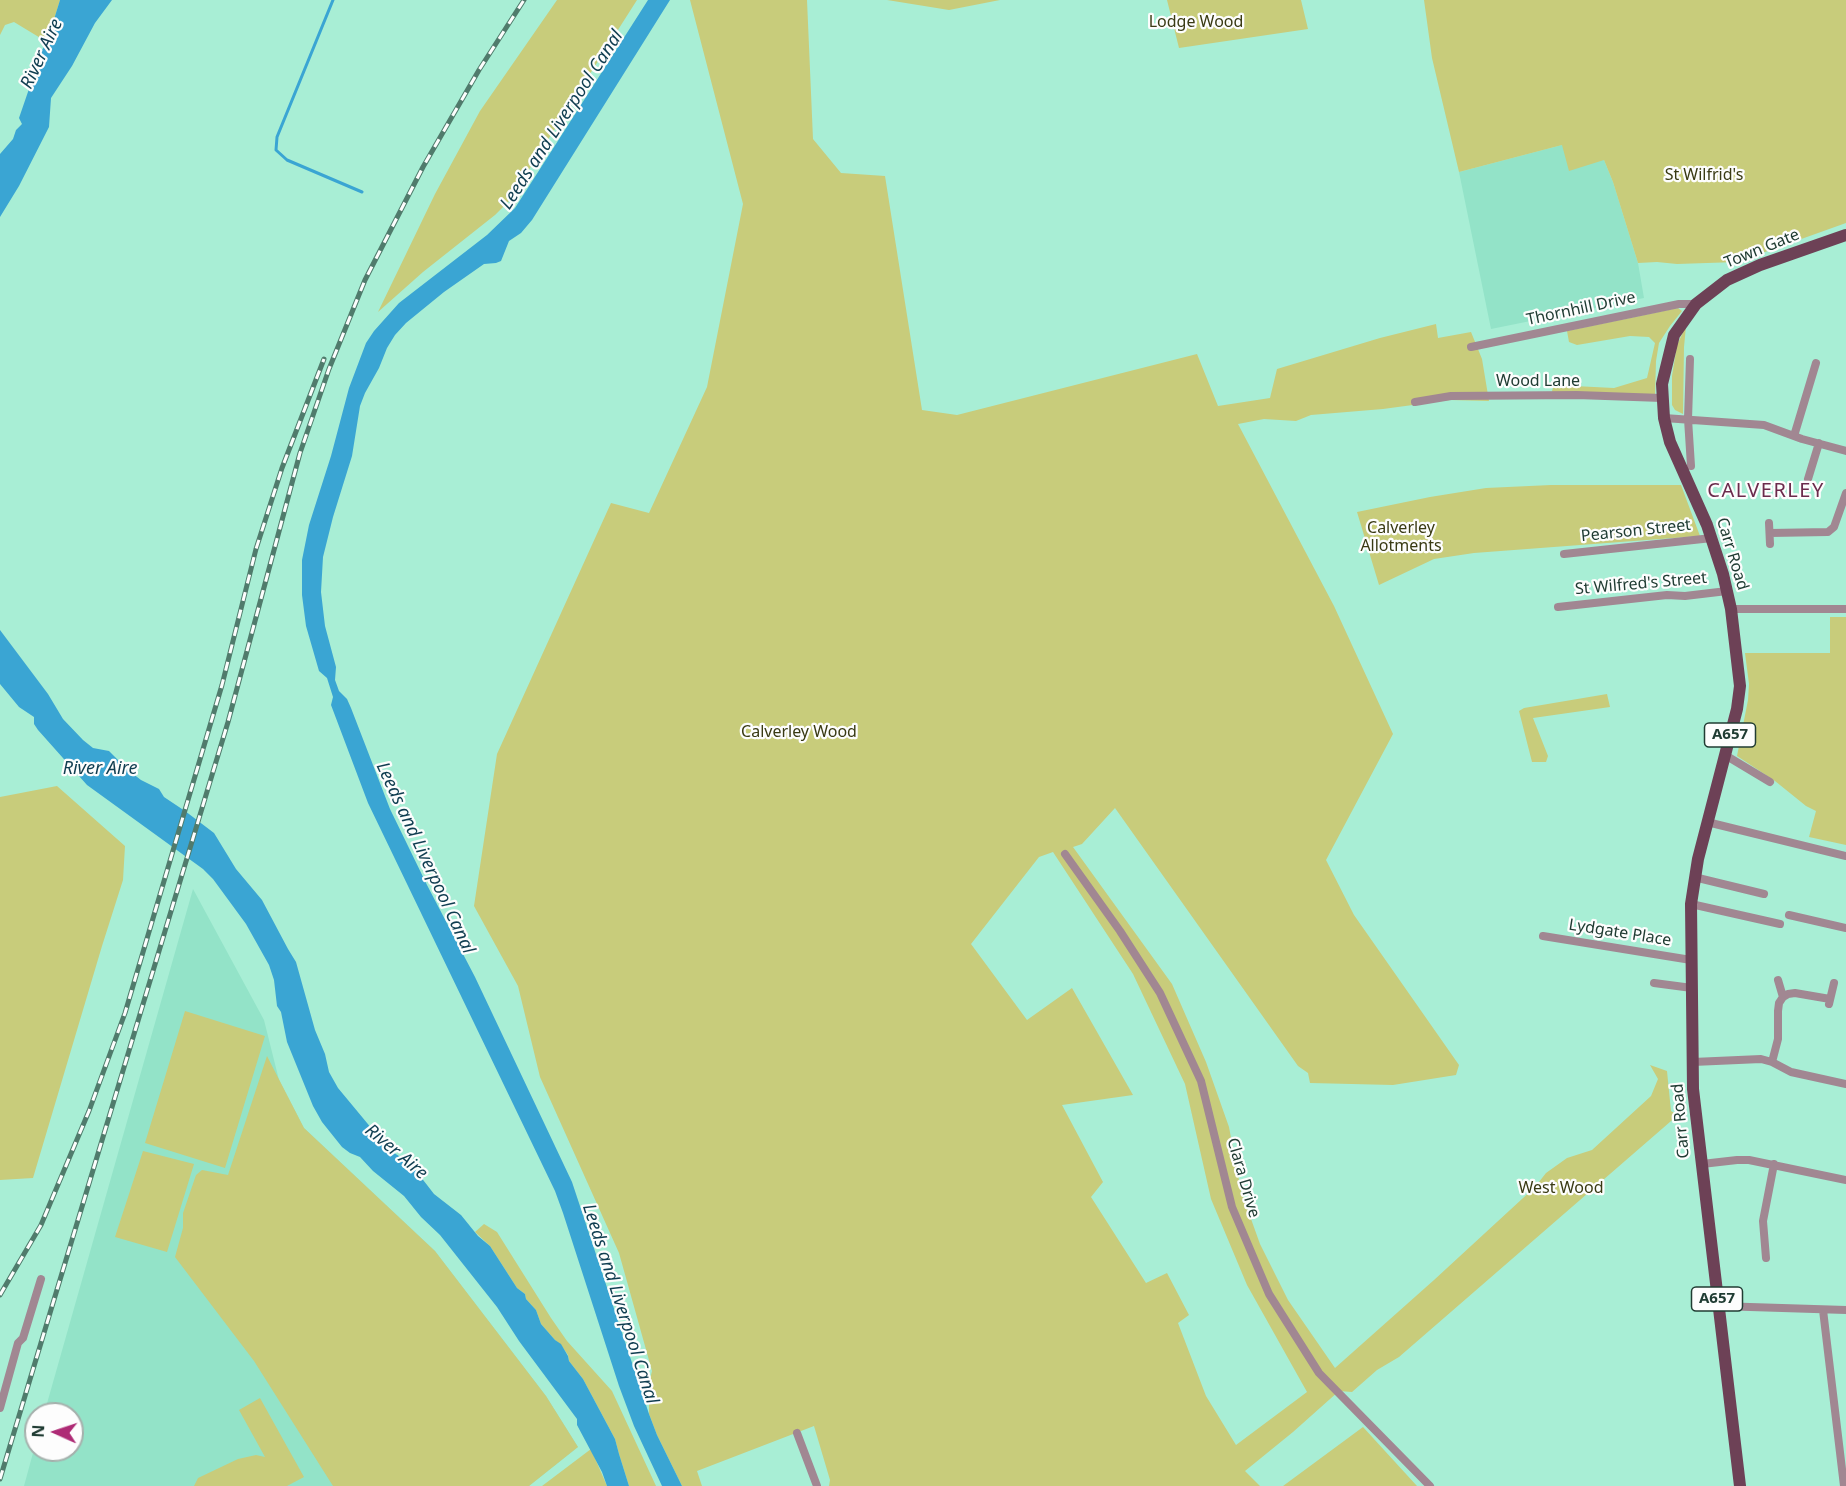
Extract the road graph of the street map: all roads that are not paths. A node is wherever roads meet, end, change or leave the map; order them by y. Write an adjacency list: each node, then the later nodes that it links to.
1 (1846, 235): 2 (main road, Town Gate / A657)
2 (1696, 304): 3 (street, Thornhill Drive); 6 (main road, Town Gate / A657)
3 (1471, 347)
4 (1690, 358): 10 (street)
5 (1816, 363): 11 (street)
6 (1665, 367): 7 (main road, Carr Road / A657)
7 (1662, 398): 8 (street, Wood Lane); 9 (main road, Carr Road / A657)
8 (1415, 402)
9 (1664, 418): 10 (street); 19 (main road, Carr Road / A657)
10 (1688, 419): 11 (street); 14 (street)
11 (1794, 436): 12 (street)
12 (1819, 443): 13 (street); 15 (street)
13 (1846, 451)
14 (1691, 466)
15 (1808, 479)
16 (1846, 493): 18 (street)
17 (1769, 523): 18 (street)
18 (1770, 533): 20 (street)
19 (1712, 538): 21 (street, Pearson Street); 22 (main road, Carr Road / A657)
20 (1770, 544)
21 (1564, 554)
22 (1727, 591): 23 (street, St Wilfred's Street); 24 (main road, Carr Road / A657)
23 (1558, 607)
24 (1731, 609): 25 (street); 26 (main road, Carr Road / A657)
25 (1846, 609)
26 (1725, 755): 27 (street); 28 (main road, Carr Road / A657)
27 (1770, 782)
28 (1707, 822): 30 (street); 31 (main road, Carr Road / A657)
29 (1065, 854): 58 (street, Clara Drive)
30 (1846, 856)
31 (1694, 877): 32 (street); 33 (main road, Carr Road / A657)
32 (1764, 894)
33 (1691, 904): 35 (street); 38 (main road, Carr Road / A657)
34 (1789, 915): 36 (street)
35 (1780, 924)
36 (1846, 928)
37 (1543, 936): 38 (street, Lydgate Place)
38 (1691, 960): 42 (main road, Carr Road / A657)
39 (1778, 980): 43 (street)
40 (1654, 983): 42 (street)
41 (1834, 983): 43 (street)
42 (1692, 988): 44 (main road, Carr Road / A657)
43 (1783, 997): 45 (street)
44 (1694, 1062): 45 (street); 47 (main road, Carr Road / A657)
45 (1772, 1062): 46 (street)
46 (1846, 1084)
47 (1702, 1164): 48 (street); 52 (main road, Carr Road / A657)
48 (1774, 1164): 49 (street); 50 (street)
49 (1846, 1180)
50 (1766, 1258)
51 (41, 1279): 55 (street)
52 (1718, 1306): 53 (street); 59 (main road, Carr Road / A657)
53 (1823, 1310): 54 (street); 60 (street)
54 (1846, 1310)
55 (0, 1408)
56 (797, 1432): 57 (street)
57 (817, 1486)
58 (1430, 1486)
59 (1740, 1486)
60 (1844, 1486)

